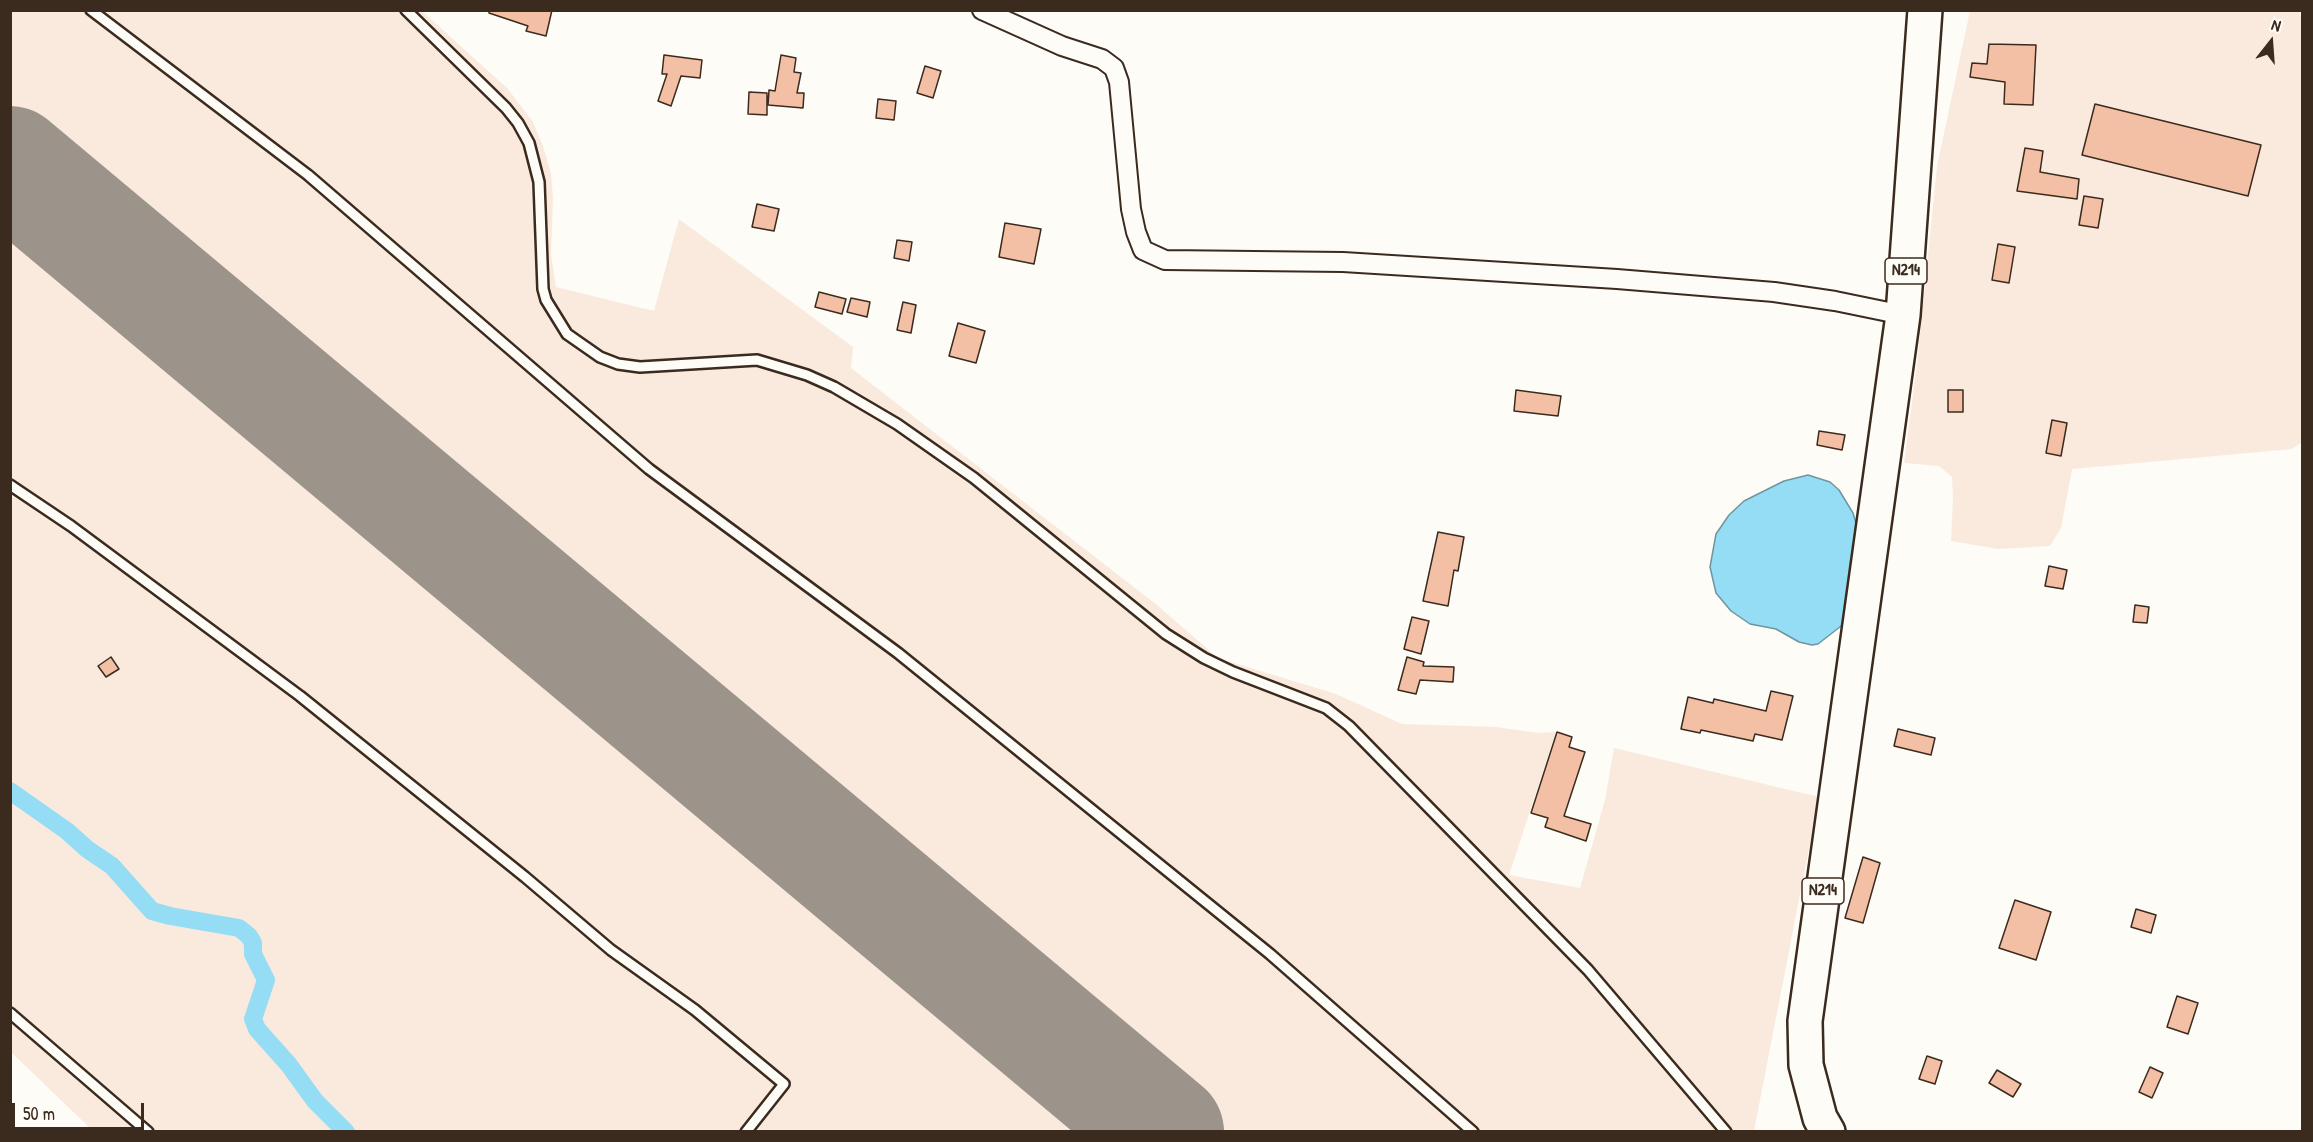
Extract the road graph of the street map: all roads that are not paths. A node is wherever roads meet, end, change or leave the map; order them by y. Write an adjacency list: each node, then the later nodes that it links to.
1 (91, 10): 10 (lane)
2 (406, 10): 11 (lane)
3 (982, 10): 5 (street)
4 (1925, 10): 5 (highway, N214)
5 (1903, 315): 12 (highway, N214)
6 (10, 485): 9 (lane)
7 (10, 1013): 8 (lane)
8 (148, 1131)
9 (746, 1131)
10 (1473, 1131)
11 (1726, 1131)
12 (1828, 1131)

